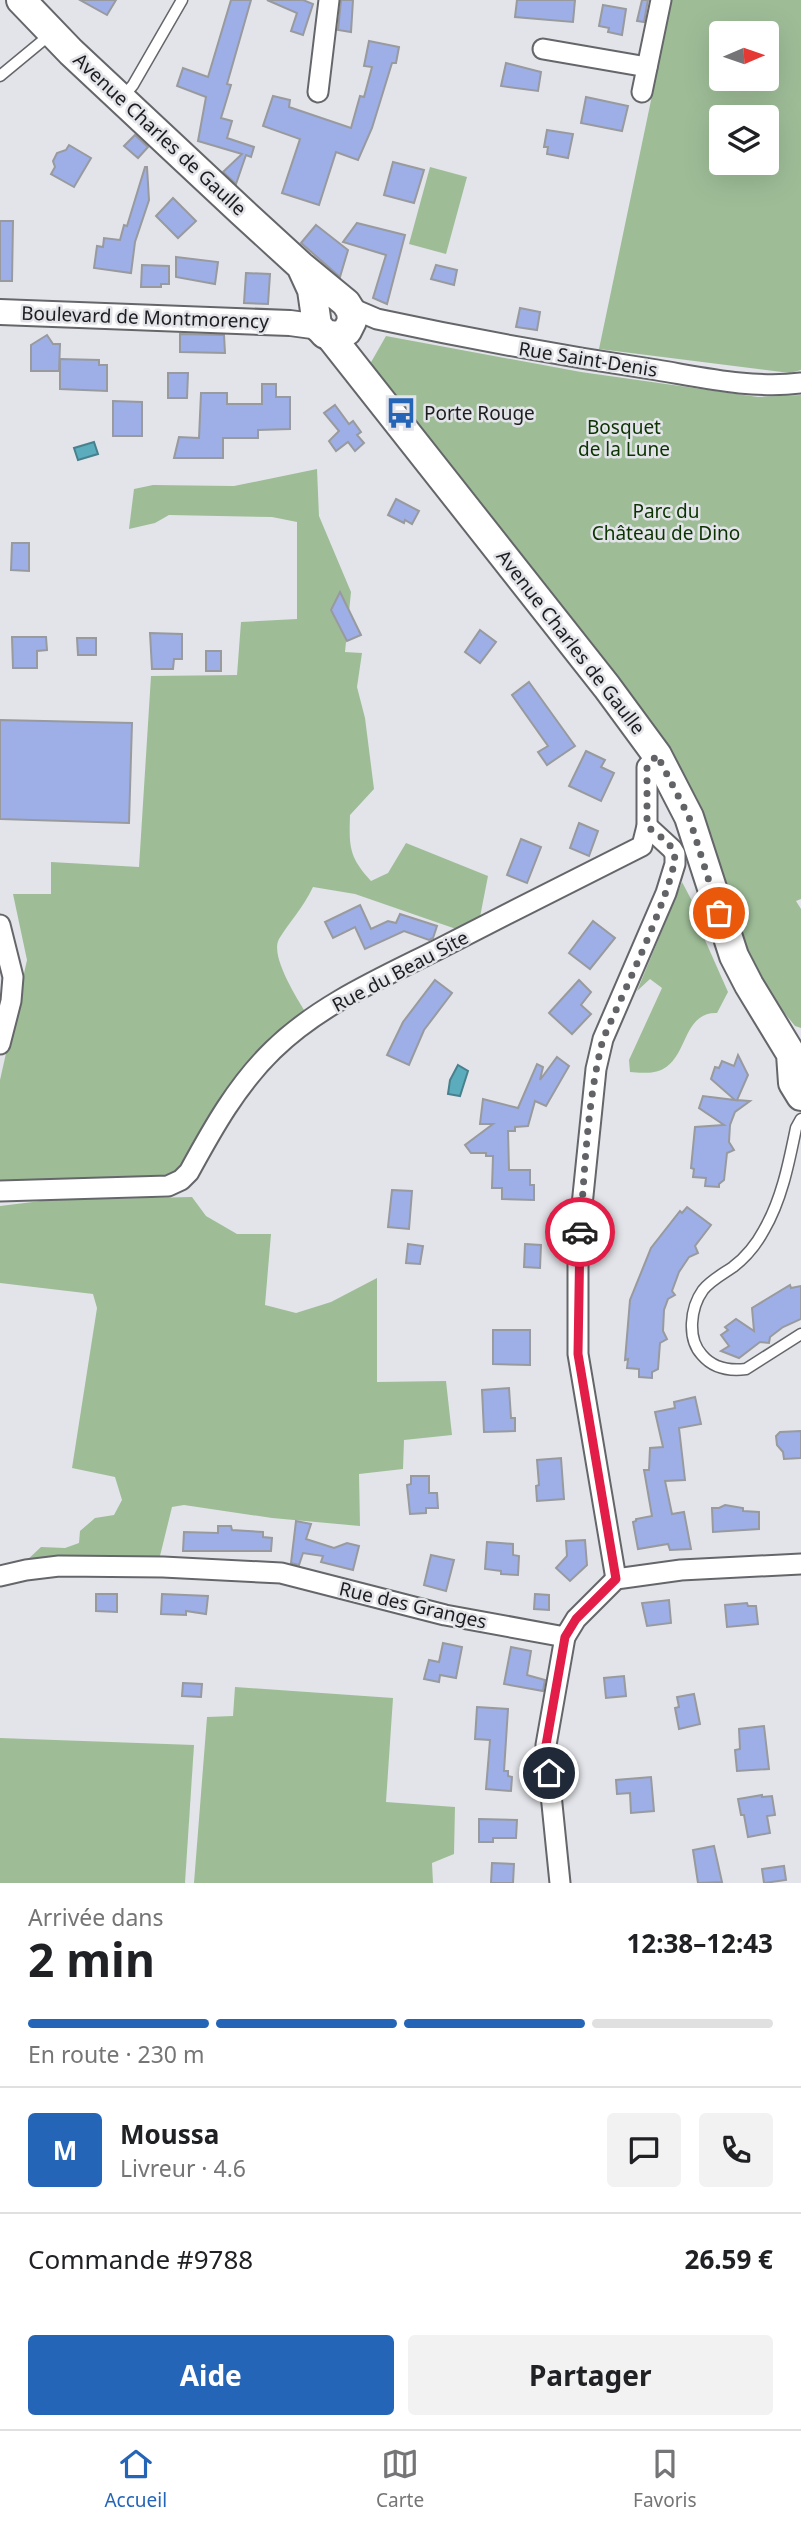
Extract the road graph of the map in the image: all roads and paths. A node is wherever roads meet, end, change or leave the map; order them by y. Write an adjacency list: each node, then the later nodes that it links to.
1 (21, 0): 5 (main road, Avenue Charles de Gaulle)
2 (182, 0): 11 (lane)
3 (329, 0): 9 (street)
4 (661, 0): 7 (street)
5 (52, 33): 8 (lane); 11 (main road, Avenue Charles de Gaulle)
6 (543, 49): 7 (street)
7 (647, 67): 10 (street)
8 (0, 76)
9 (318, 92)
10 (642, 92)
11 (122, 99): 13 (main road, Avenue Charles de Gaulle)
12 (0, 312): 13 (street, Boulevard de Montmorency)
13 (329, 320): 14 (street, Rue Saint-Denis); 15 (main road, Avenue Charles de Gaulle)
14 (801, 383)
15 (657, 755): 16 (street); 19 (main road, Avenue Charles de Gaulle)
16 (647, 826): 22 (street, Rue du Beau Site); 26 (street)
17 (0, 925): 18 (street)
18 (0, 1044)
19 (798, 1057): 20 (main road, Avenue Charles de Gaulle)
20 (801, 1096)
21 (801, 1119): 23 (lane)
22 (0, 1191)
23 (801, 1334)
24 (801, 1564): 26 (street)
25 (0, 1576): 27 (street, Rue des Granges)
26 (616, 1579): 27 (street)
27 (565, 1637): 28 (street)
28 (560, 1883)

